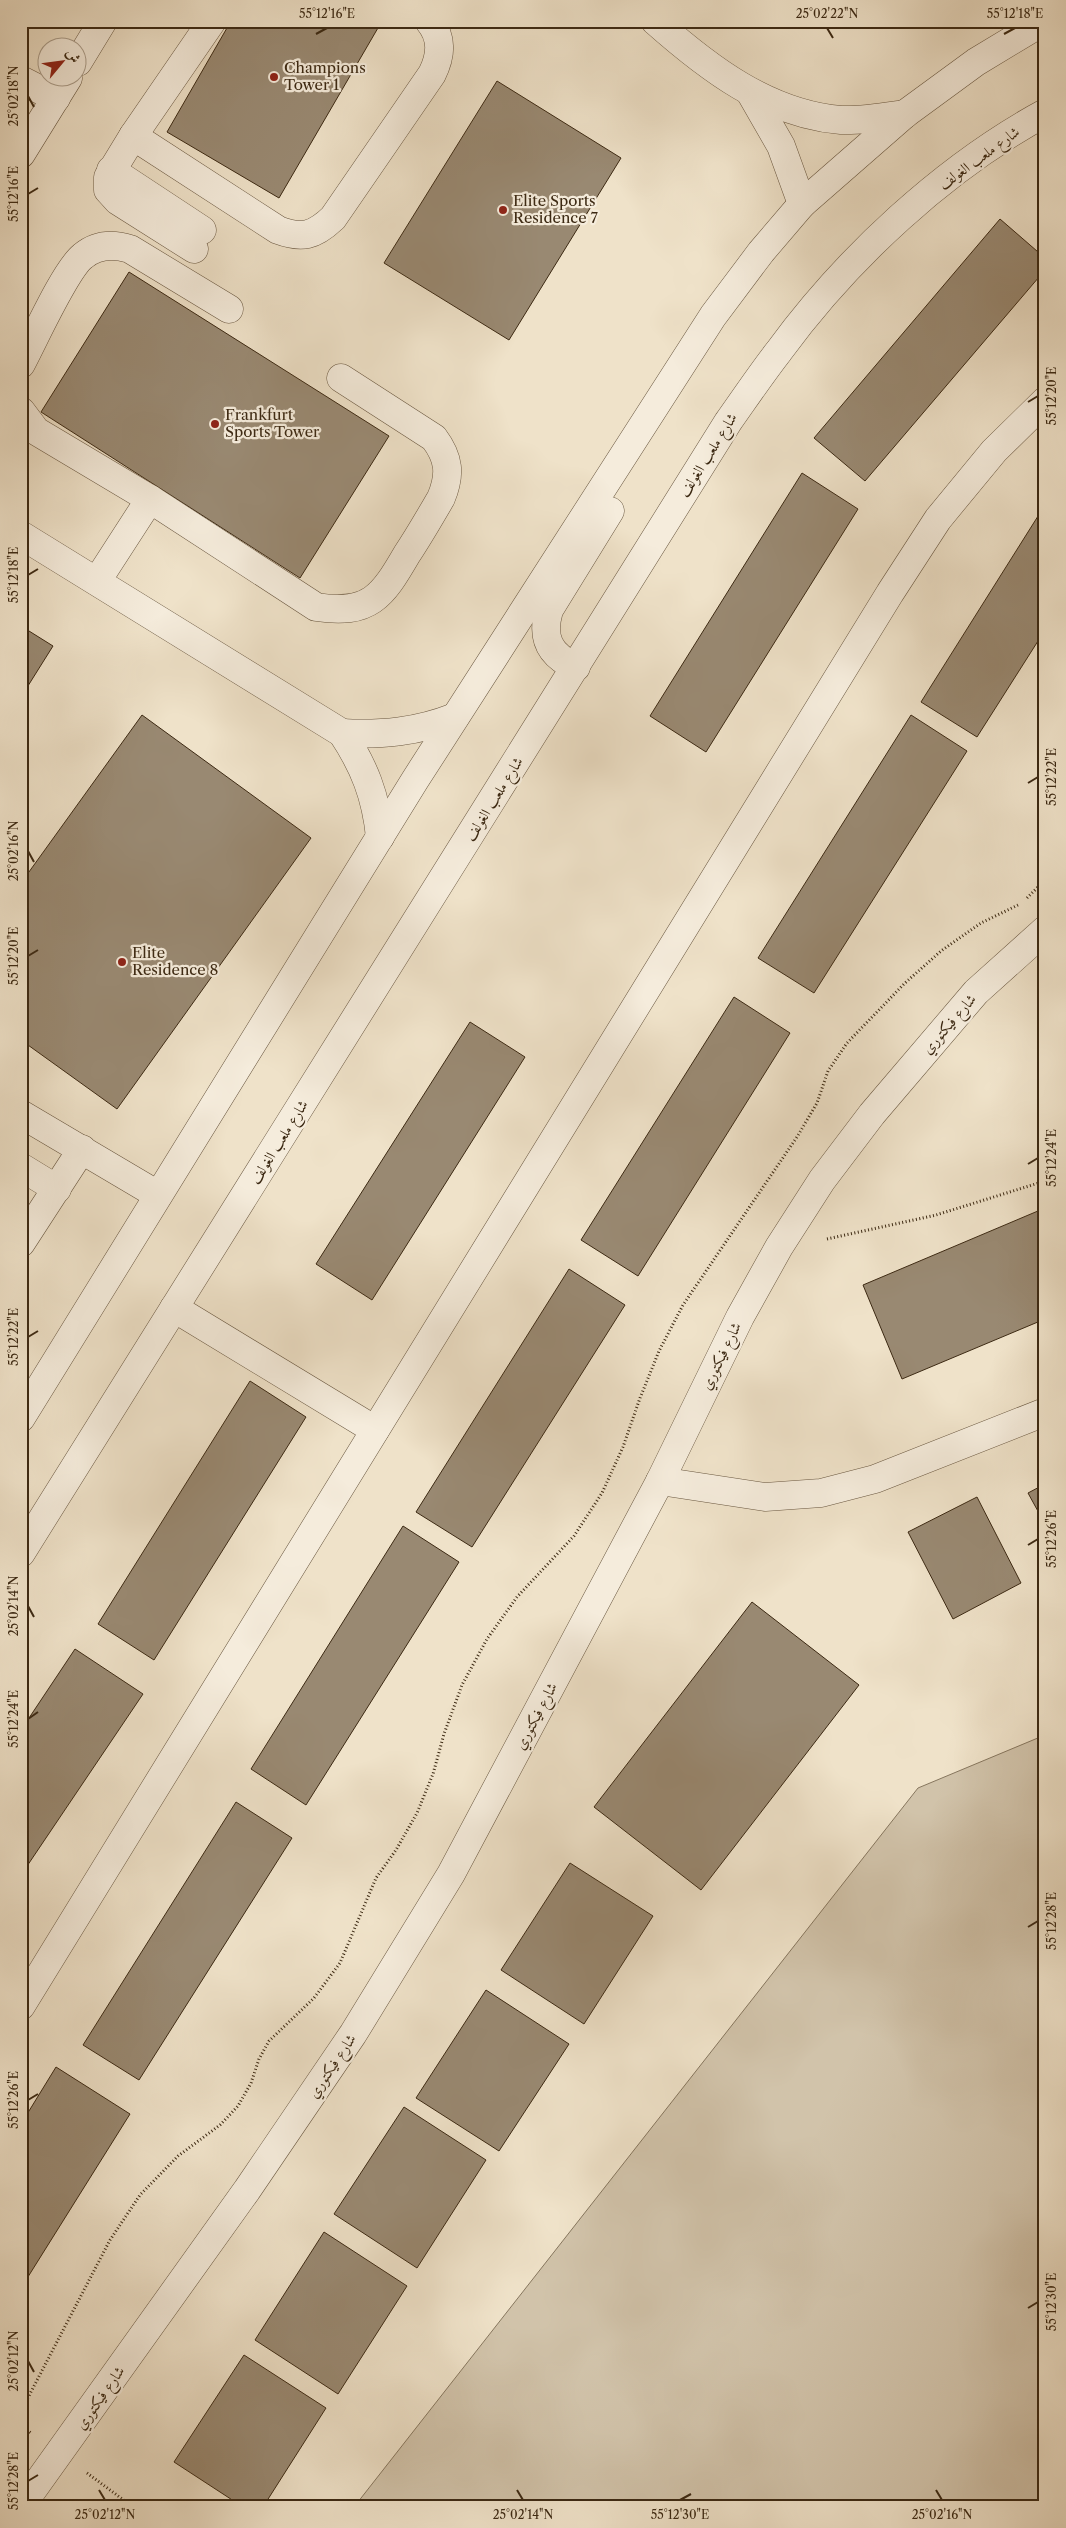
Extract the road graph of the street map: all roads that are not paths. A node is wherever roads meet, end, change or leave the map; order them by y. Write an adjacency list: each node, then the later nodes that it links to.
1 (103, 21): 6 (street)
2 (212, 21): 14 (street)
3 (430, 21): 14 (street)
4 (655, 21): 10 (street)
5 (1044, 21): 12 (street)
6 (88, 46)
7 (21, 80): 8 (street)
8 (38, 83)
9 (62, 88): 13 (street)
10 (750, 92): 12 (street); 16 (street)
11 (1045, 112): 27 (street, شارع ملعب الغولف)
12 (905, 114): 16 (street)
13 (31, 117): 15 (street)
14 (133, 136): 17 (street)
15 (21, 154)
16 (802, 204): 23 (street)
17 (198, 239)
18 (229, 309): 19 (street)
19 (21, 364)
20 (341, 378): 24 (street)
21 (1045, 401): 41 (street)
22 (21, 411): 24 (street)
23 (627, 450): 27 (street); 28 (street)
24 (150, 498): 26 (street)
25 (21, 535): 26 (street)
26 (97, 581): 29 (street)
27 (576, 667): 38 (street, شارع ملعب الغولف)
28 (455, 717): 29 (street); 30 (street)
29 (342, 733): 30 (street)
30 (380, 836): 36 (street)
31 (1045, 930): 42 (street, شارع فيكتوري)
32 (21, 1114): 33 (street)
33 (82, 1149): 35 (street); 36 (street)
34 (21, 1167): 35 (street)
35 (57, 1189): 37 (street)
36 (158, 1195): 40 (street)
37 (21, 1244)
38 (174, 1308): 41 (street); 43 (street, شارع ملعب الغولف)
39 (1045, 1412): 42 (street)
40 (21, 1418)
41 (375, 1430): 44 (street)
42 (660, 1481): 45 (street, شارع فيكتوري)
43 (21, 1553)
44 (21, 2006)
45 (21, 2506)

